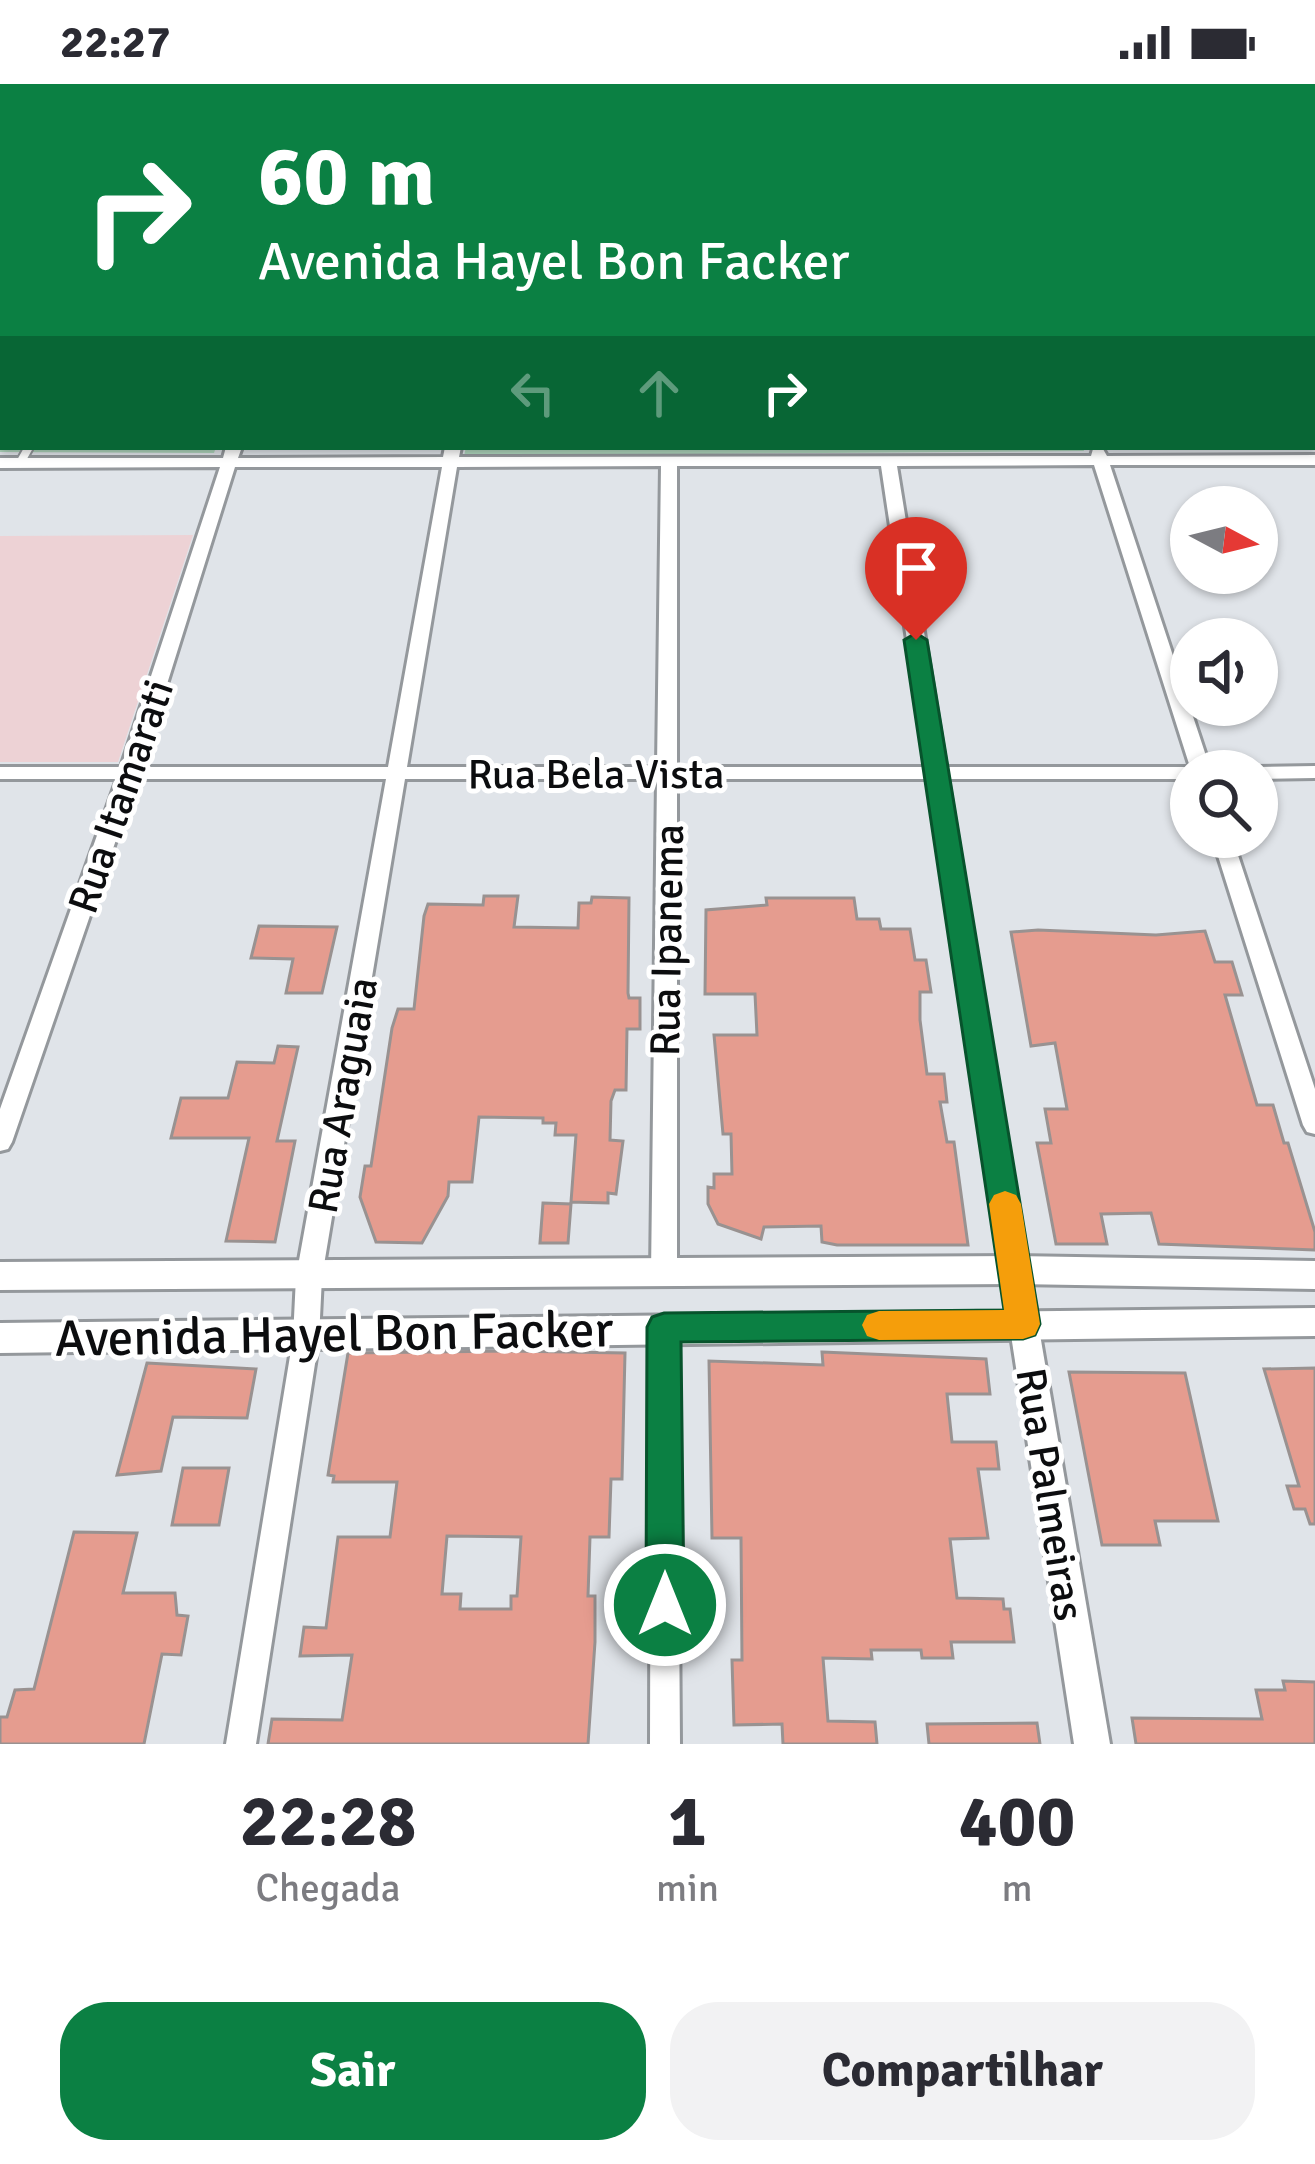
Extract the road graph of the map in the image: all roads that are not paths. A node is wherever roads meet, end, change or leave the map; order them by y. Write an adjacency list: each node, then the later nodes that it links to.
1 (1098, 453): 2 (street); 6 (street); 9 (street)
2 (1314, 454)
3 (24, 455): 4 (street); 8 (street)
4 (231, 455): 5 (street); 13 (street, Rua Itamarati)
5 (451, 455): 7 (street); 14 (street, Rua Araguaia)
6 (888, 461): 7 (street); 15 (street, Rua Palmeiras)
7 (669, 462): 10 (street, Rua Ipanema)
8 (0, 463)
9 (1194, 750)
10 (669, 771): 14 (street, Rua Bela Vista); 15 (street, Rua Bela Vista); 22 (street, Rua Ipanema)
11 (1315, 772): 17 (street)
12 (0, 773): 13 (street, Rua Bela Vista)
13 (129, 773): 14 (street, Rua Bela Vista); 20 (street, Rua Itamarati)
14 (397, 773): 25 (street, Rua Araguaia)
15 (937, 773): 16 (street, Rua Bela Vista); 21 (street, Rua Palmeiras)
16 (1170, 773)
17 (1278, 773)
18 (1229, 858): 19 (street)
19 (1315, 1125)
20 (0, 1142)
21 (1015, 1270): 22 (main road, Avenida Hayel Bon Facker); 23 (main road, Avenida Hayel Bon Facker); 27 (street, Rua Palmeiras)
22 (664, 1274): 25 (main road, Avenida Hayel Bon Facker)
23 (1315, 1275)
24 (0, 1276): 25 (main road, Avenida Hayel Bon Facker)
25 (309, 1277): 30 (street, Rua Araguaia)
26 (1315, 1322): 27 (main road, Avenida Hayel Bon Facker)
27 (1023, 1324): 28 (main road, Avenida Hayel Bon Facker); 33 (street, Rua Palmeiras)
28 (664, 1327): 30 (main road, Avenida Hayel Bon Facker); 32 (street)
29 (0, 1338): 30 (main road, Avenida Hayel Bon Facker)
30 (306, 1338): 31 (street, Rua Araguaia)
31 (241, 1744)
32 (665, 1744)
33 (1092, 1744)

